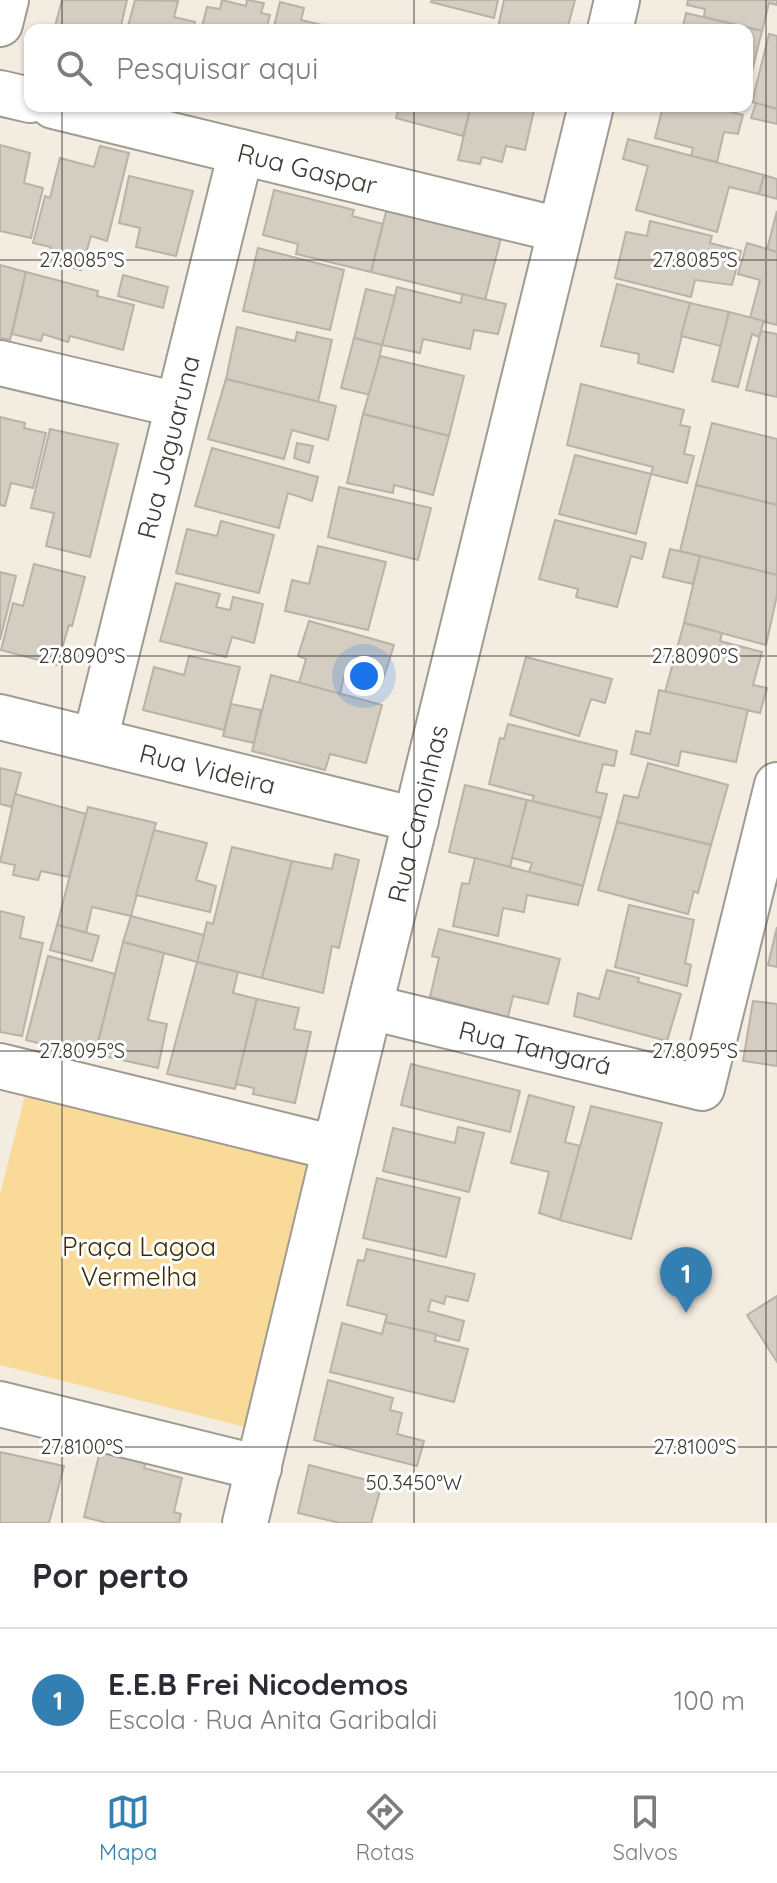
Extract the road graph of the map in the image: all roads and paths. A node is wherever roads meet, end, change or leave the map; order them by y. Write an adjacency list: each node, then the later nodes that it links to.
1 (6, 0): 3 (street)
2 (617, 0): 4 (street)
3 (0, 24)
4 (611, 24)
5 (0, 93): 6 (street)
6 (24, 99)
7 (78, 112): 9 (street, Rua Gaspar)
8 (590, 112): 10 (street, Rua Canoinhas)
9 (241, 152): 10 (street, Rua Gaspar); 12 (street, Rua Jaguaruna)
10 (560, 230): 16 (street, Rua Canoinhas)
11 (0, 363): 12 (street)
12 (178, 405): 14 (street, Rua Jaguaruna)
13 (0, 717): 14 (street, Rua Videira)
14 (95, 740): 16 (street, Rua Videira)
15 (777, 785): 17 (street, Rua Tangará)
16 (416, 820): 17 (street, Rua Canoinhas)
17 (370, 1007): 19 (street, Rua Canoinhas)
18 (0, 1066): 19 (street)
19 (335, 1148): 21 (street, Rua Canoinhas)
20 (0, 1404): 21 (street)
21 (259, 1468): 22 (street, Rua Canoinhas)
22 (245, 1523)

